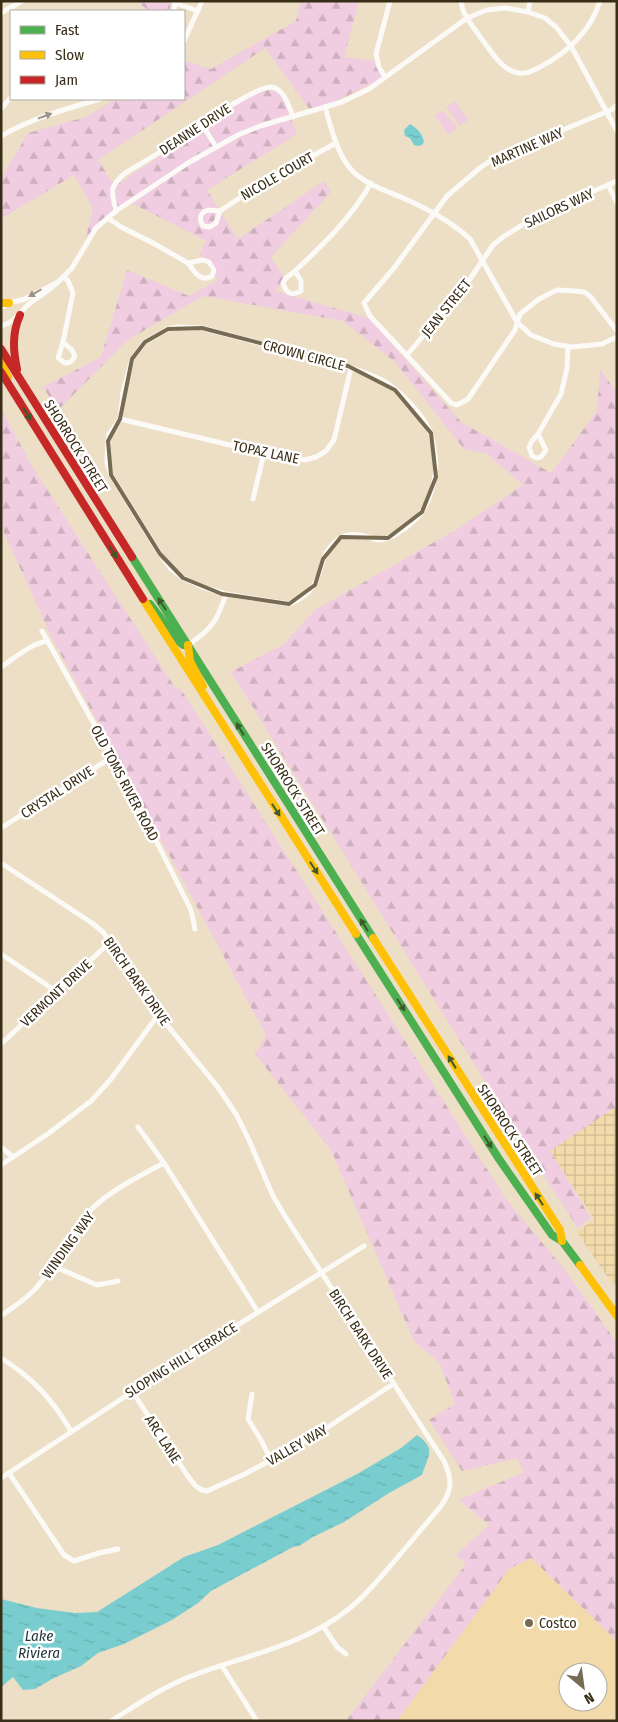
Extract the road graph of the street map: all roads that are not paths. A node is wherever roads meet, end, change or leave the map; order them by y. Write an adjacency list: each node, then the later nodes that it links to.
1 (202, 1): 8 (street)
2 (390, 1): 14 (street)
3 (461, 1): 11 (street)
4 (530, 1): 9 (street)
5 (600, 1): 13 (street)
6 (18, 2): 10 (street)
7 (175, 2): 8 (street)
8 (198, 11): 12 (street)
9 (528, 12): 11 (street); 13 (street)
10 (1, 13)
11 (467, 18): 13 (street); 14 (street)
12 (185, 39)
13 (571, 46): 20 (street)
14 (385, 77): 18 (street)
15 (10, 98): 19 (street)
16 (97, 100): 24 (street, one-way to 16)
17 (617, 105): 20 (street, MARTINE WAY)
18 (325, 107): 21 (street); 25 (street)
19 (1, 109)
20 (606, 112): 23 (street); 33 (street, MARTINE WAY)
21 (293, 117): 22 (street, DEANNE DRIVE); 26 (street)
22 (202, 124): 26 (street); 31 (street, DEANNE DRIVE)
23 (617, 131)
24 (1, 136)
25 (336, 143): 28 (street); 32 (street, NICOLE COURT)
26 (216, 147): 31 (street)
27 (617, 181): 29 (street, SAILORS WAY)
28 (371, 183): 33 (street); 37 (street)
29 (608, 185): 30 (street); 35 (street, SAILORS WAY)
30 (617, 203)
31 (116, 211): 34 (street)
32 (220, 211)
33 (434, 214): 35 (street); 50 (street, MARTINE WAY)
34 (108, 218): 36 (street); 38 (street)
35 (482, 260): 43 (street); 50 (street, JEAN STREET)
36 (188, 263): 36 (street)
37 (295, 271): 37 (street)
38 (64, 277): 39 (street); 47 (street)
39 (58, 282): 40 (street, one-way to 40); 42 (street)
40 (5, 303): 41 (street)
41 (1, 308)
42 (20, 315): 44 (street); 54 (main road)
43 (517, 322): 45 (street); 48 (street); 50 (street)
44 (1, 326)
45 (617, 331)
46 (617, 337): 48 (street)
47 (62, 342)
48 (568, 347): 57 (street)
49 (1, 349): 54 (main road, SHORROCK STREET)
50 (407, 356)
51 (1, 363): 55 (main road)
52 (351, 368): 56 (street, CROWN CIRCLE); 58 (street, TOPAZ LANE); 61 (street, CROWN CIRCLE)
53 (1, 372): 55 (main road, SHORROCK STREET)
54 (20, 378): 64 (main road, SHORROCK STREET, one-way to 54)
55 (16, 396): 60 (main road, SHORROCK STREET, one-way to 60)
56 (120, 419): 58 (street, TOPAZ LANE); 61 (street, CROWN CIRCLE)
57 (538, 434)
58 (264, 454): 59 (street)
59 (253, 499)
60 (132, 583): 64 (main road); 66 (main road, SHORROCK STREET)
61 (226, 594): 64 (street)
62 (42, 630): 63 (street)
63 (47, 641): 65 (street); 67 (street, OLD TOMS RIVER ROAD)
64 (188, 645): 66 (main road); 81 (main road, SHORROCK STREET, one-way to 64)
65 (1, 668)
66 (219, 720): 81 (main road, SHORROCK STREET, one-way to 81)
67 (112, 756): 68 (street, CRYSTAL DRIVE); 70 (street, OLD TOMS RIVER ROAD)
68 (1, 828)
69 (1, 863): 71 (street, BIRCH BARK DRIVE)
70 (195, 929)
71 (110, 942): 73 (street, VERMONT DRIVE); 74 (street, BIRCH BARK DRIVE)
72 (1, 954): 73 (street)
73 (57, 992): 75 (street, VERMONT DRIVE)
74 (158, 1015): 78 (street); 84 (street, BIRCH BARK DRIVE)
75 (1, 1044)
76 (138, 1127): 79 (street)
77 (1, 1147): 78 (street)
78 (13, 1157): 80 (street)
79 (164, 1163): 83 (street, WINDING WAY); 86 (street)
80 (1, 1165)
81 (562, 1242): 88 (main road, SHORROCK STREET)
82 (364, 1246): 84 (street, SLOPING HILL TERRACE)
83 (53, 1266): 85 (street); 87 (street, WINDING WAY)
84 (322, 1273): 86 (street, SLOPING HILL TERRACE); 90 (street, BIRCH BARK DRIVE)
85 (118, 1281)
86 (258, 1312): 91 (street, SLOPING HILL TERRACE)
87 (1, 1316)
88 (617, 1316)
89 (1, 1358): 93 (street)
90 (393, 1384): 94 (street, VALLEY WAY); 99 (street, BIRCH BARK DRIVE)
91 (132, 1391): 93 (street, SLOPING HILL TERRACE); 97 (street, ARC LANE)
92 (252, 1394): 94 (street)
93 (71, 1431): 95 (street, SLOPING HILL TERRACE)
94 (271, 1460): 97 (street, VALLEY WAY)
95 (9, 1472): 96 (street, SLOPING HILL TERRACE); 98 (street)
96 (1, 1478)
97 (195, 1486)
98 (118, 1549)
99 (323, 1626): 100 (street); 101 (street, BIRCH BARK DRIVE)
100 (346, 1654)
101 (222, 1666): 102 (street, BIRCH BARK DRIVE); 103 (street)
102 (114, 1720)
103 (257, 1721)

